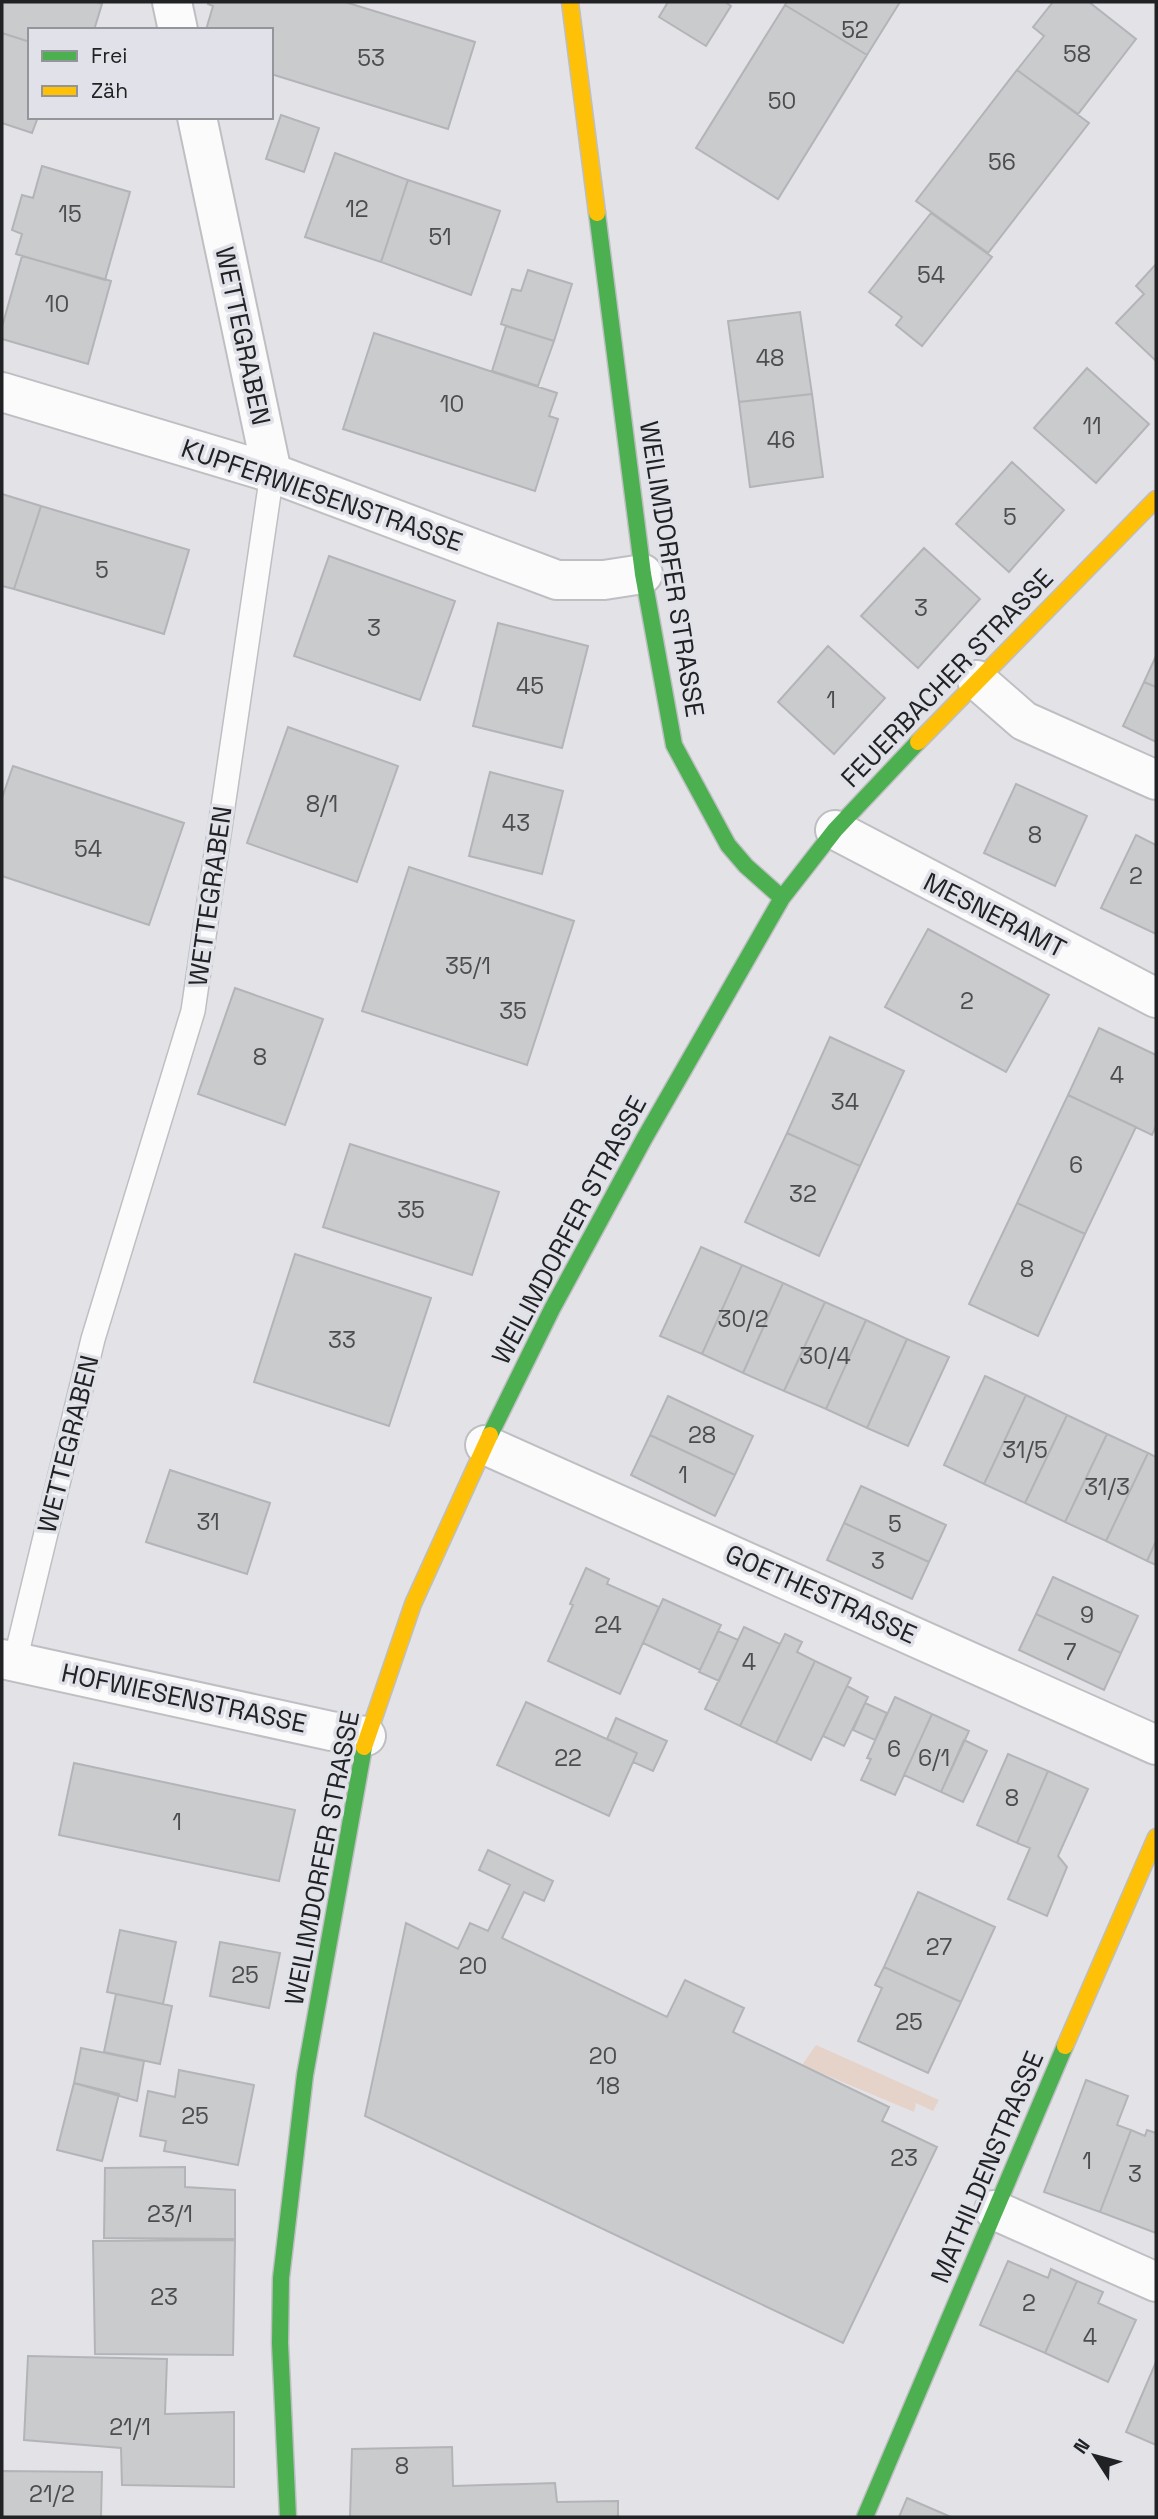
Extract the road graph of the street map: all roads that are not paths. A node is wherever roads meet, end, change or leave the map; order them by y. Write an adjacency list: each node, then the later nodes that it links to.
1 (172, 2): 3 (street)
2 (570, 2): 8 (main road, WEILIMDORFER STRASSE)
3 (178, 28)
4 (197, 119): 6 (street, WETTEGRABEN)
5 (2, 392): 6 (street, KUPFERWIESENSTRASSE)
6 (272, 472): 8 (street, KUPFERWIESENSTRASSE); 15 (lane, WETTEGRABEN)
7 (1156, 499): 9 (main road, FEUERBACHER STRASSE)
8 (643, 574): 12 (main road, WEILIMDORFER STRASSE)
9 (977, 680): 10 (street); 11 (main road, FEUERBACHER STRASSE)
10 (1156, 780)
11 (835, 830): 12 (main road, FEUERBACHER STRASSE); 13 (street, MESNERAMT)
12 (782, 898): 14 (main road, WEILIMDORFER STRASSE)
13 (1156, 998)
14 (485, 1446): 16 (main road, WEILIMDORFER STRASSE); 17 (street, GOETHESTRASSE)
15 (8, 1660): 16 (street, HOFWIESENSTRASSE)
16 (366, 1735): 21 (main road, WEILIMDORFER STRASSE)
17 (1156, 1745)
18 (1156, 1838): 19 (main road, MATHILDENSTRASSE)
19 (994, 2210): 20 (street); 22 (main road, MATHILDENSTRASSE)
20 (1156, 2282)
21 (288, 2517)
22 (865, 2517)

